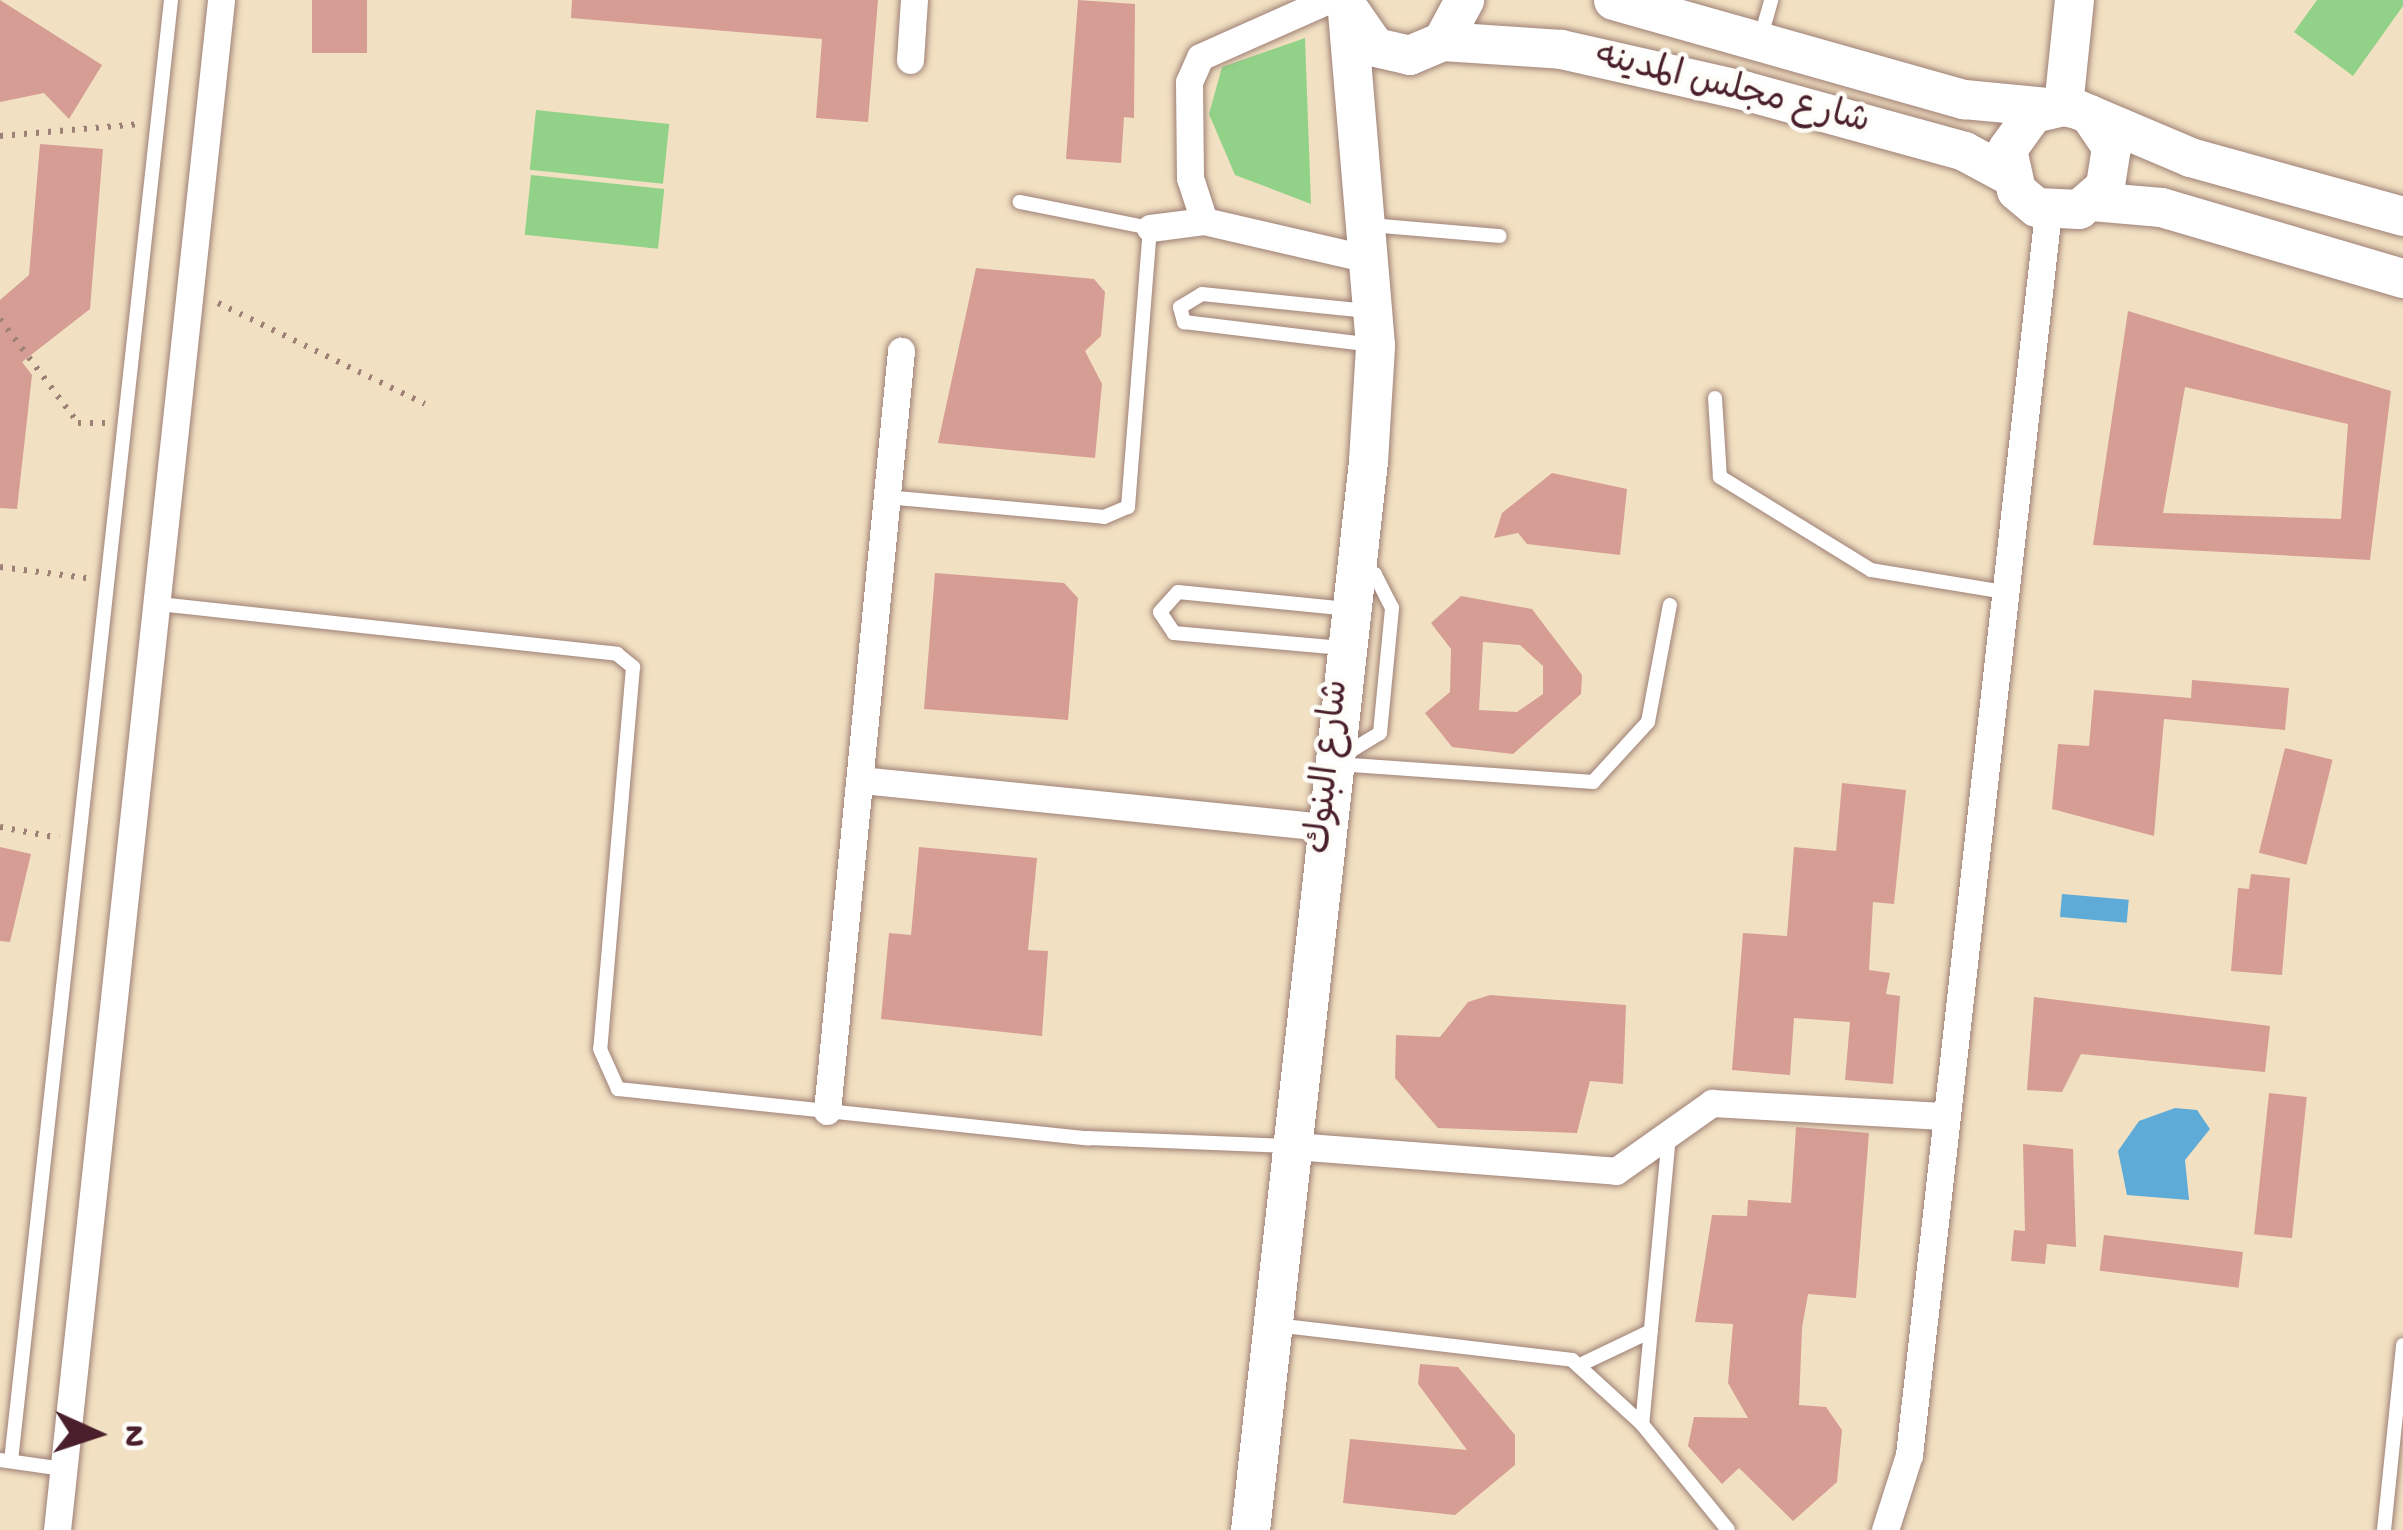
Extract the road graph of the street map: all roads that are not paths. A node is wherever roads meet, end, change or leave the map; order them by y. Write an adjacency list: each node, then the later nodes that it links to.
1 (171, 0): 44 (lane)
2 (221, 0): 29 (street)
3 (914, 0): 11 (street)
4 (1464, 0): 9 (main road)
5 (1613, 0): 10 (main road, شارع مجلس المدينه)
6 (1771, 0): 10 (lane)
7 (2074, 0): 13 (main road)
8 (1340, 1): 9 (main road, شارع مجلس المدينه); 19 (street); 22 (main road, شارع البنوك)
9 (1442, 41): 12 (main road, شارع مجلس المدينه)
10 (1758, 46): 12 (main road); 13 (main road, شارع مجلس المدينه)
11 (910, 60)
12 (1743, 90): 14 (main road, شارع مجلس المدينه)
13 (2066, 109): 14 (main road); 15 (main road); 17 (main road, شارع مجلس المدينه)
14 (2012, 177): 18 (main road)
15 (2092, 201): 18 (main road); 23 (main road)
16 (1020, 202): 20 (lane)
17 (2398, 206)
18 (2048, 211): 28 (street)
19 (1204, 221): 20 (street); 22 (street)
20 (1150, 228): 27 (lane)
21 (1500, 236): 22 (lane)
22 (1368, 242): 24 (main road, شارع البنوك)
23 (2403, 278)
24 (1374, 340): 24 (lane); 31 (main road, شارع البنوك)
25 (901, 351): 27 (street)
26 (1715, 398): 28 (lane)
27 (886, 497): 33 (street)
28 (1998, 591): 36 (street)
29 (160, 604): 35 (lane); 45 (street)
30 (1670, 605): 32 (lane)
31 (1347, 609): 31 (lane); 32 (main road, شارع البنوك); 32 (lane)
32 (1330, 764): 34 (main road, شارع البنوك)
33 (861, 780): 34 (street); 35 (street)
34 (1323, 827): 38 (main road, شارع البنوك)
35 (827, 1111): 38 (lane)
36 (1943, 1116): 37 (street); 50 (street)
37 (1670, 1131): 38 (street); 40 (lane)
38 (1294, 1146): 39 (main road, شارع البنوك)
39 (1276, 1324): 42 (lane); 48 (main road, شارع البنوك)
40 (1651, 1330): 42 (lane); 43 (lane)
41 (2403, 1345): 46 (lane)
42 (1584, 1364): 43 (lane)
43 (1642, 1424): 49 (lane)
44 (6, 1461): 45 (lane)
45 (63, 1469): 47 (street)
46 (2397, 1471): 51 (lane)
47 (57, 1530)
48 (1250, 1530)
49 (1728, 1530)
50 (1885, 1530)
51 (2384, 1530)

